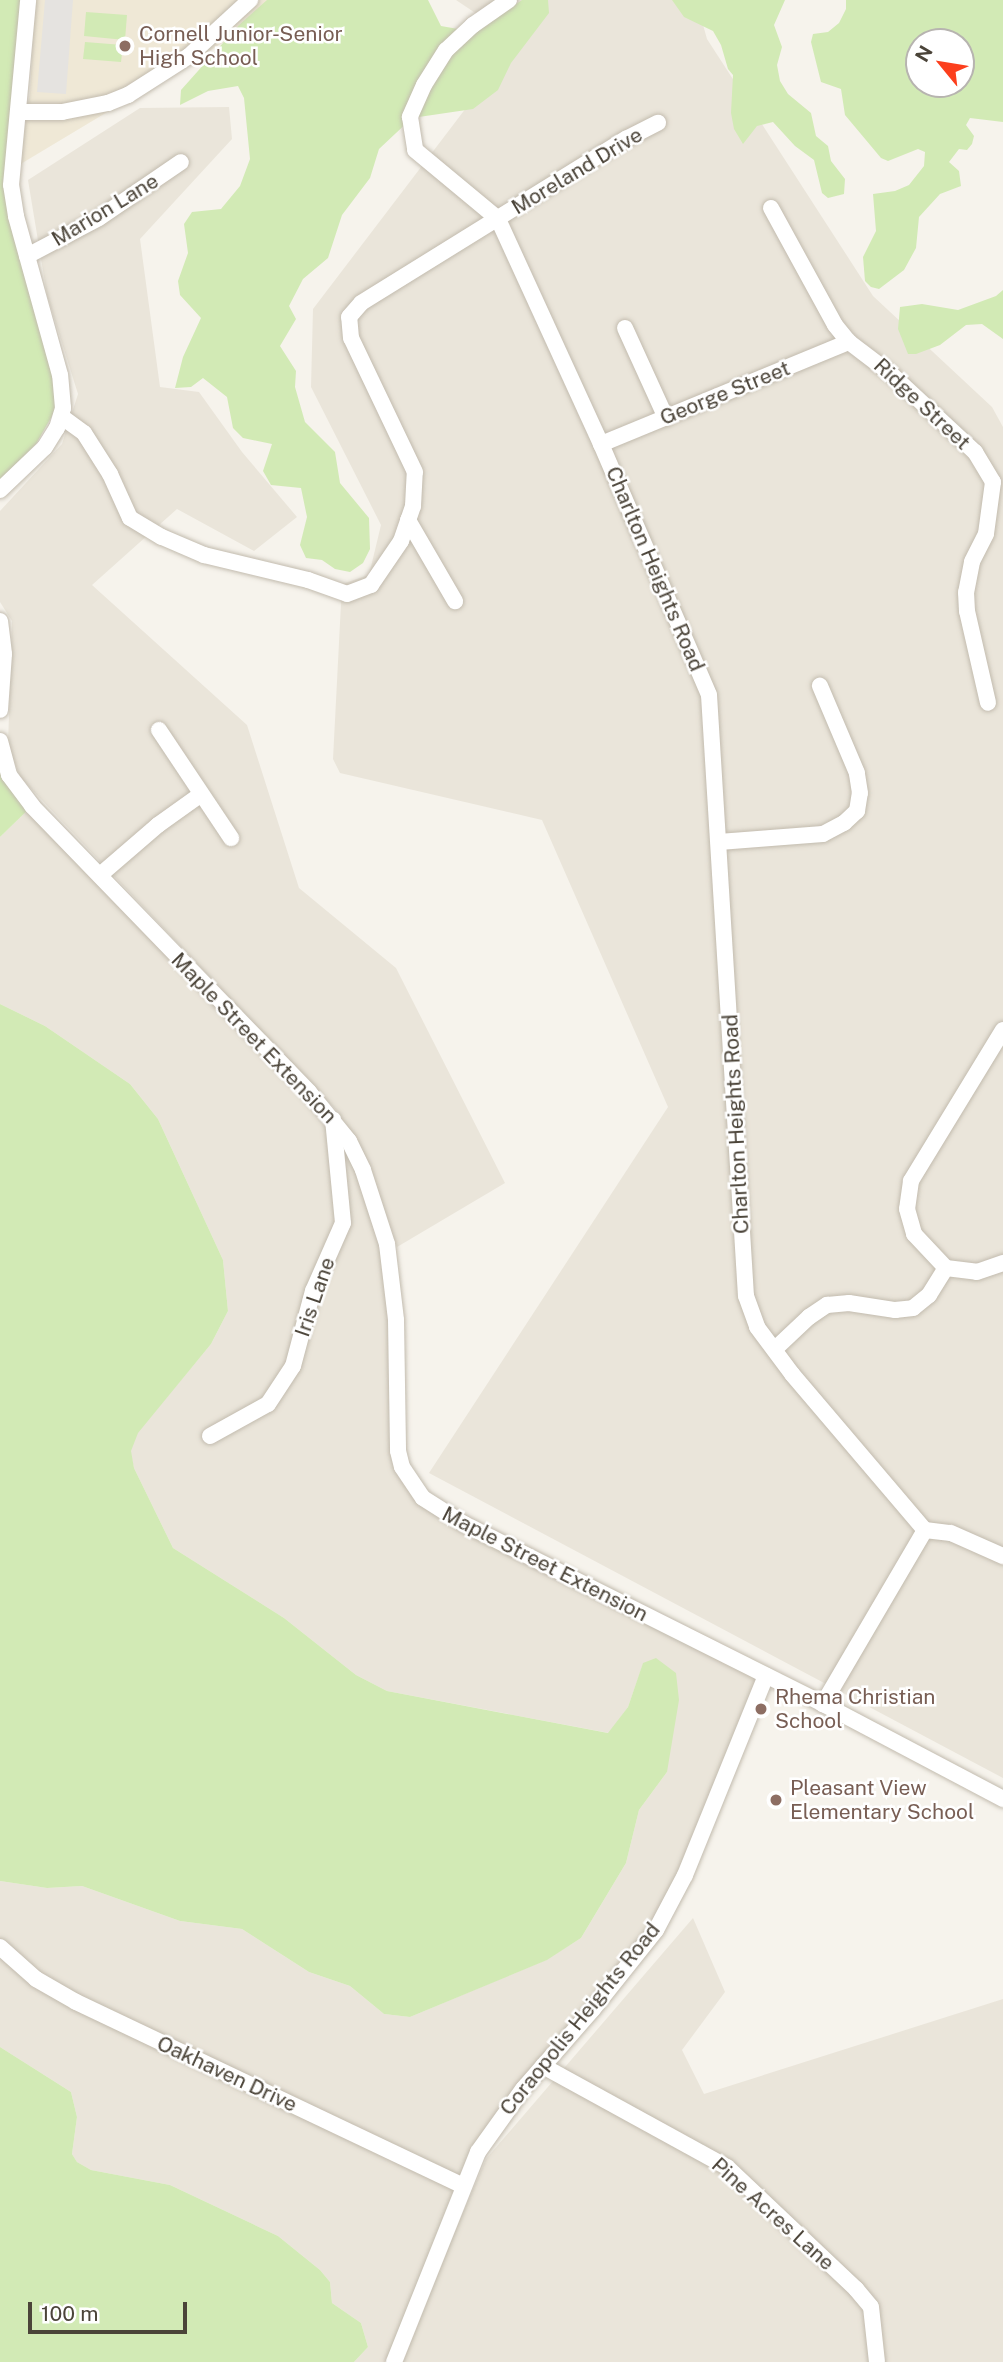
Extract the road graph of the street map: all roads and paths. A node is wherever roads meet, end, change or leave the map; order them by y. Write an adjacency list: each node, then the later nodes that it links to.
1 (250, 0): 4 (street)
2 (509, 0): 8 (street)
3 (26, 2): 4 (street)
4 (18, 112): 9 (street)
5 (657, 124): 8 (street, Moreland Drive)
6 (181, 162): 9 (street, Marion Lane)
7 (771, 208): 11 (street, Ridge Street)
8 (498, 219): 14 (street, Charlton Heights Road); 16 (street)
9 (27, 256): 12 (street)
10 (625, 328): 13 (street)
11 (849, 342): 13 (street, George Street); 20 (street, Ridge Street)
12 (62, 417): 15 (street); 16 (street)
13 (666, 418): 14 (street, George Street)
14 (601, 444): 26 (street, Charlton Heights Road)
15 (0, 490)
16 (408, 520): 17 (street)
17 (455, 600)
18 (0, 621): 21 (street)
19 (820, 686): 26 (street)
20 (988, 703)
21 (0, 710)
22 (159, 730): 24 (street)
23 (0, 741): 27 (street, Maple Street Extension)
24 (200, 795): 25 (street); 27 (street)
25 (231, 838)
26 (719, 842): 32 (street, Charlton Heights Road)
27 (100, 875): 29 (street, Maple Street Extension)
28 (1003, 1030): 31 (street)
29 (333, 1119): 33 (street, Iris Lane); 36 (street, Maple Street Extension)
30 (1003, 1263): 31 (street)
31 (946, 1268): 32 (street)
32 (775, 1349): 34 (street, Charlton Heights Road)
33 (210, 1436)
34 (925, 1530): 35 (street); 37 (street)
35 (1003, 1556)
36 (766, 1676): 37 (street, Maple Street Extension); 40 (street, Coraopolis Heights Road)
37 (823, 1704): 38 (street, Maple Street Extension)
38 (1003, 1799)
39 (0, 1947): 41 (street, Oakhaven Drive)
40 (543, 2066): 41 (street, Coraopolis Heights Road); 43 (street, Pine Acres Lane)
41 (463, 2186): 42 (street, Coraopolis Heights Road)
42 (394, 2362)
43 (877, 2362)

